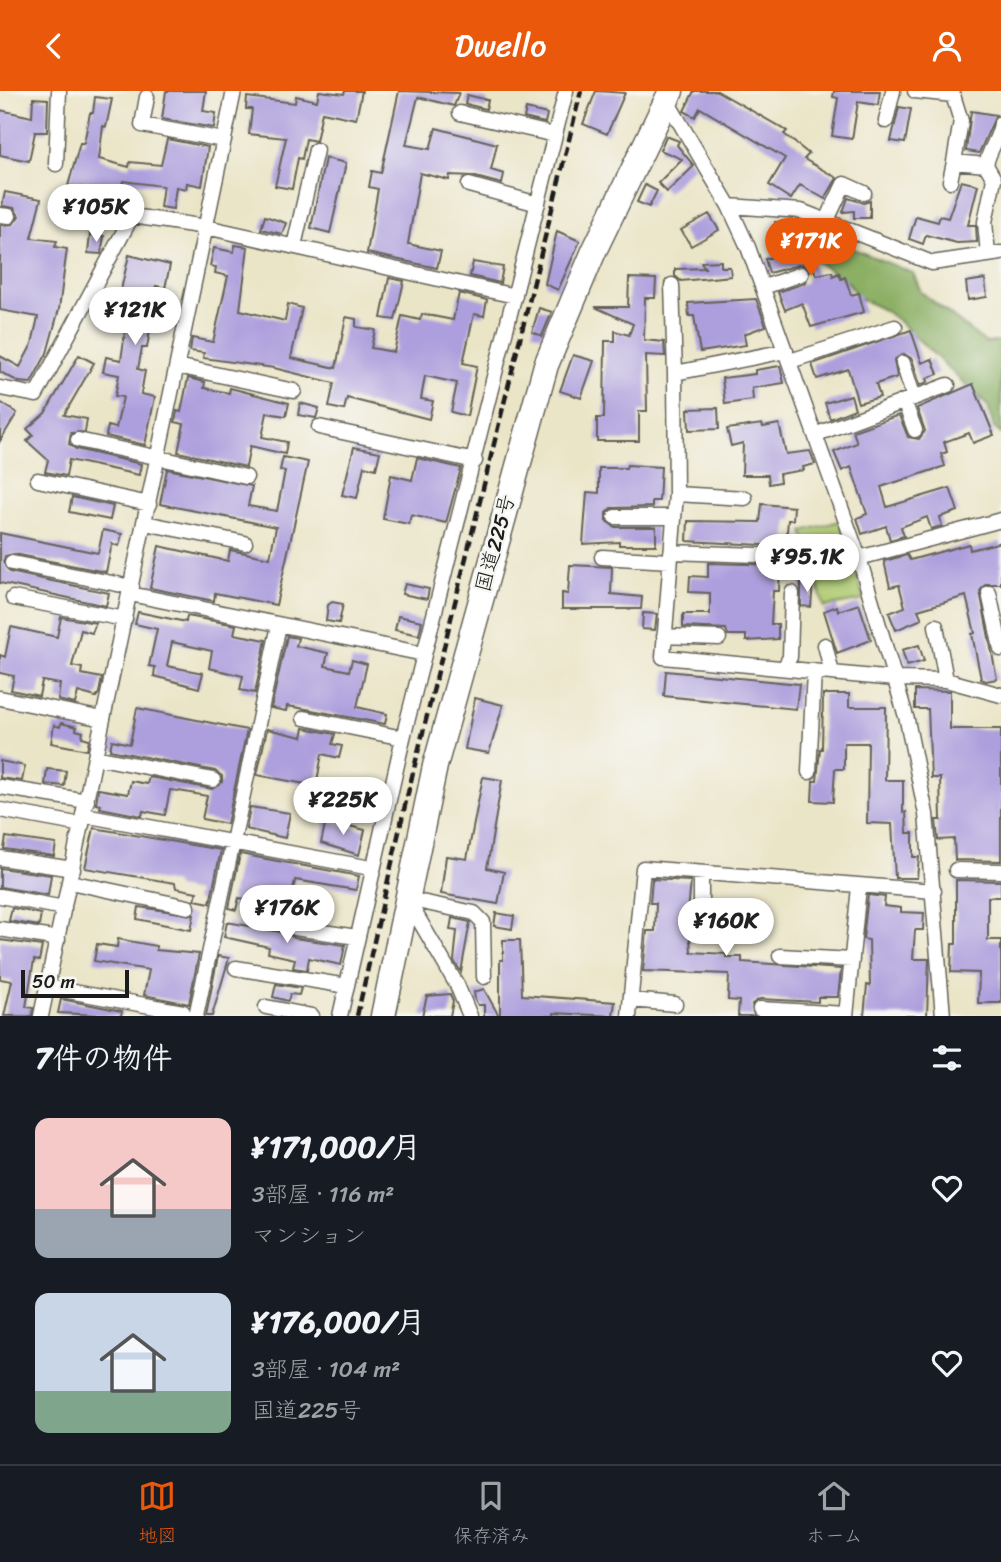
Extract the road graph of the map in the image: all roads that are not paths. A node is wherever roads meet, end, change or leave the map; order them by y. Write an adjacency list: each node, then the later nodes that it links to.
1 (60, 91): 16 (street)
2 (234, 91): 13 (street)
3 (893, 91): 10 (street)
4 (915, 91): 5 (street)
5 (923, 91): 15 (street)
6 (563, 92): 12 (street)
7 (669, 96): 22 (street); 99 (highway, 国道225号)
8 (147, 97): 13 (street)
9 (460, 113): 12 (street)
10 (886, 121)
11 (1001, 123): 17 (street)
12 (555, 135): 21 (street)
13 (224, 140): 24 (street)
14 (316, 150): 25 (street)
15 (954, 162): 17 (street); 18 (street)
16 (56, 164)
17 (986, 165): 26 (street)
18 (950, 181)
19 (469, 185): 21 (street)
20 (864, 193): 23 (street)
21 (538, 204): 30 (street)
22 (729, 206): 23 (street); 29 (street)
23 (827, 220): 26 (street)
24 (206, 227): 25 (street); 34 (street); 37 (street)
25 (294, 246): 30 (street)
26 (994, 253)
27 (801, 274): 29 (street)
28 (672, 285): 35 (street)
29 (764, 287): 32 (street)
30 (515, 296): 45 (street)
31 (895, 327): 32 (street)
32 (788, 356): 35 (street); 42 (street)
33 (903, 363): 39 (street)
34 (177, 366): 38 (street); 44 (street)
35 (675, 373): 48 (street)
36 (947, 385): 39 (street)
37 (0, 388)
38 (294, 391)
39 (909, 399): 41 (street); 42 (street)
40 (319, 427): 45 (street)
41 (915, 430)
42 (817, 434): 59 (street)
43 (78, 440): 44 (street)
44 (158, 459): 46 (street); 50 (street)
45 (475, 461): 72 (street)
46 (246, 477)
47 (38, 480): 50 (street)
48 (676, 494): 49 (street); 52 (street)
49 (745, 498)
50 (149, 505): 54 (street)
51 (615, 517): 52 (street)
52 (674, 517): 58 (street)
53 (1001, 520): 59 (street)
54 (145, 523): 55 (street); 61 (street)
55 (245, 543)
56 (784, 556): 58 (street)
57 (602, 557): 58 (street)
58 (671, 557): 68 (street)
59 (859, 558): 76 (street)
60 (12, 563): 61 (street)
61 (131, 591): 65 (street); 66 (street)
62 (792, 593): 73 (street)
63 (989, 593): 71 (street)
64 (13, 598): 65 (street)
65 (125, 619): 81 (street)
66 (279, 625): 72 (street); 89 (street)
67 (936, 627): 77 (street)
68 (664, 636): 69 (street); 73 (street)
69 (719, 638)
70 (825, 645): 75 (street)
71 (1001, 649)
72 (424, 654): 82 (street)
73 (784, 668): 74 (street)
74 (814, 671): 75 (street); 84 (street)
75 (832, 673): 76 (street)
76 (895, 679): 77 (street); 97 (street)
77 (947, 680): 78 (street)
78 (1001, 695)
79 (0, 698): 81 (street)
80 (304, 718): 82 (street)
81 (103, 719): 83 (street)
82 (403, 739): 91 (street)
83 (95, 757): 85 (street); 88 (street)
84 (809, 772)
85 (213, 780)
86 (0, 787): 88 (street)
87 (0, 810): 88 (street)
88 (84, 813): 89 (street); 95 (street)
89 (233, 844): 91 (street); 117 (street)
90 (0, 858): 95 (street)
91 (372, 868): 105 (street)
92 (956, 870): 93 (street)
93 (1001, 870)
94 (701, 873): 96 (street); 102 (street); 113 (street)
95 (71, 876): 100 (street); 101 (street)
96 (859, 887): 97 (street); 108 (street)
97 (934, 891): 125 (street)
98 (0, 896): 101 (street)
99 (407, 899): 110 (street); 122 (highway, 国道225号); 123 (street)
100 (188, 907)
101 (64, 908): 106 (street)
102 (701, 925)
103 (295, 927): 105 (street)
104 (0, 929): 106 (street)
105 (357, 937): 111 (street)
106 (58, 939): 112 (street)
107 (780, 956): 108 (street)
108 (852, 960): 118 (street)
109 (236, 968): 111 (street)
110 (484, 977)
111 (346, 986): 121 (street)
112 (47, 987): 117 (street); 119 (street)
113 (631, 1000): 114 (street); 124 (street)
114 (675, 1004)
115 (266, 1007): 120 (street)
116 (760, 1009): 118 (street)
117 (190, 1014)
118 (846, 1015)
119 (41, 1016)
120 (312, 1016)
121 (340, 1016)
122 (383, 1016)
123 (470, 1016)
124 (629, 1016)
125 (943, 1016)

